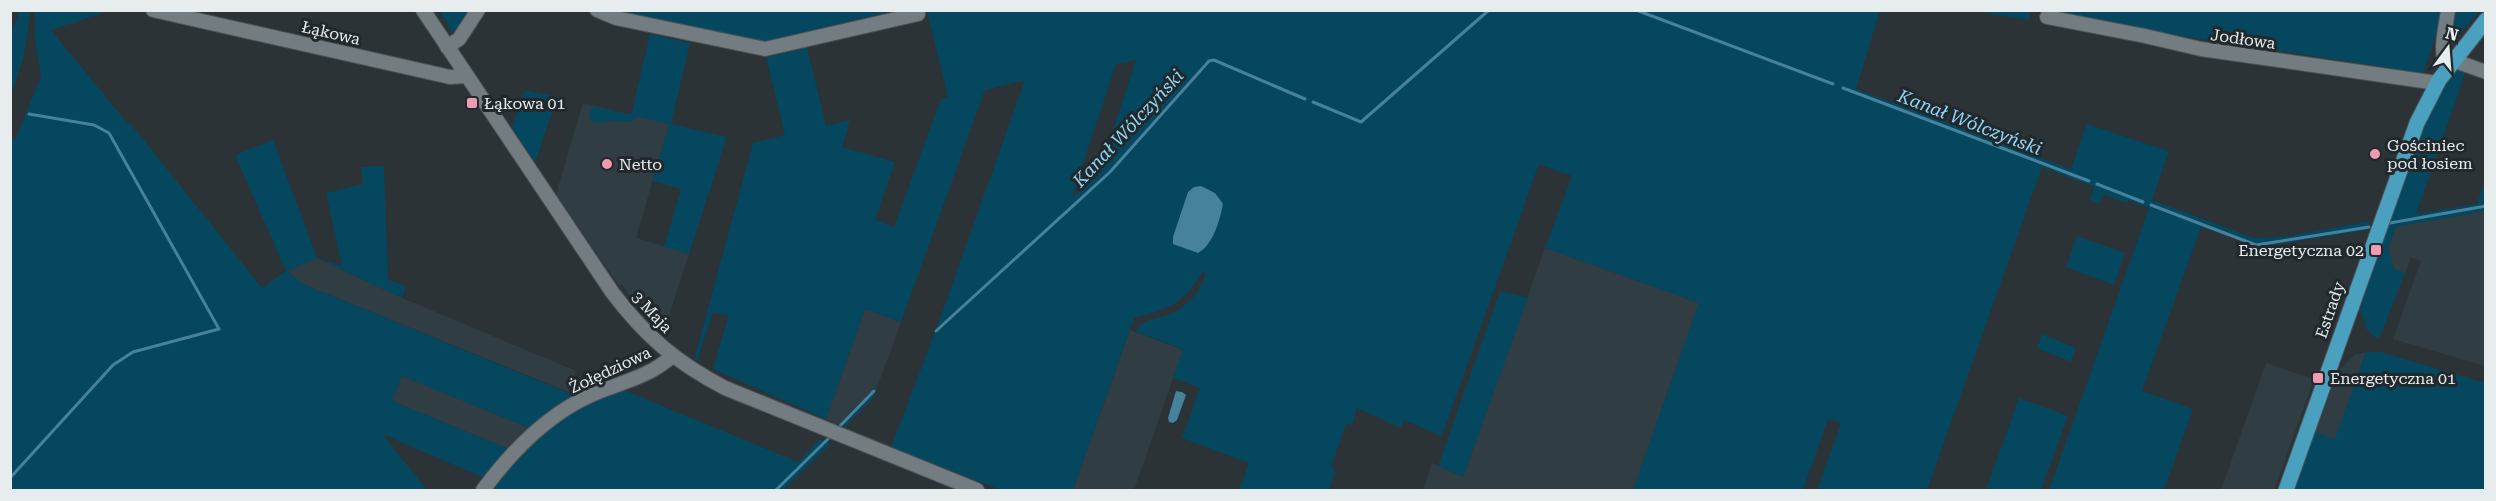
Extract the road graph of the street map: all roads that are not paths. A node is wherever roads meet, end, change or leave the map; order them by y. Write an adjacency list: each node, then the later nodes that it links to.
1 (153, 10): 12 (street, Łąkowa)
2 (423, 10): 9 (street, 3 Maja)
3 (478, 10): 9 (street)
4 (597, 10): 6 (street)
5 (2448, 10): 10 (street)
6 (918, 14)
7 (2047, 17): 13 (street, Jodłowa)
8 (2486, 20): 10 (main road, Estrady)
9 (447, 47): 12 (street, 3 Maja)
10 (2450, 64): 11 (street); 13 (main road, Estrady)
11 (2486, 72)
12 (466, 76): 14 (street, 3 Maja)
13 (2437, 84): 17 (main road, Estrady)
14 (672, 356): 15 (street, Żołędziowa); 16 (street, 3 Maja)
15 (483, 490)
16 (977, 490)
17 (2286, 490)

